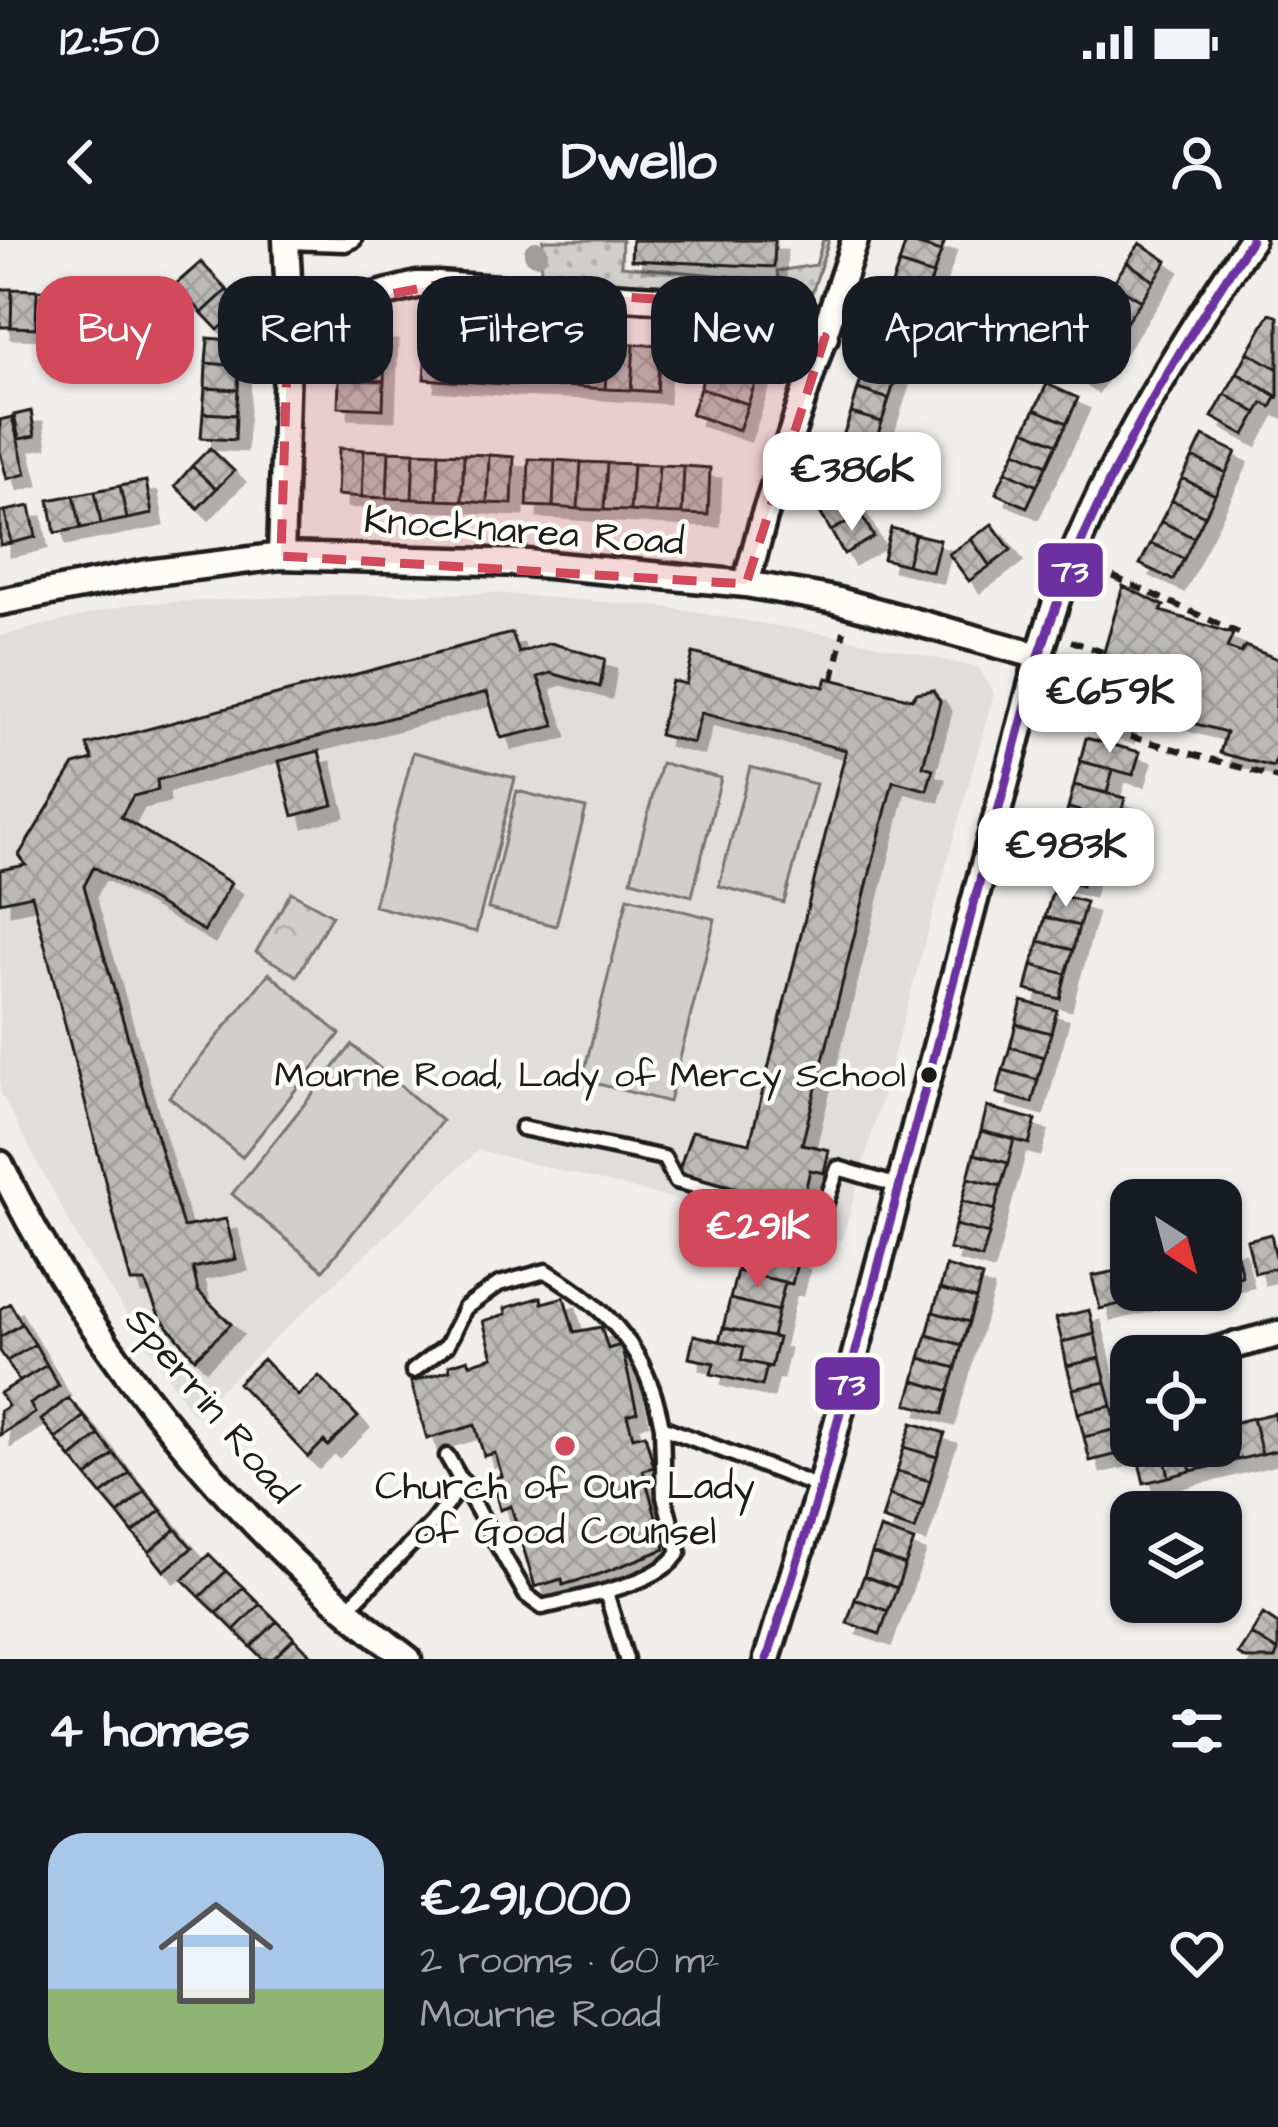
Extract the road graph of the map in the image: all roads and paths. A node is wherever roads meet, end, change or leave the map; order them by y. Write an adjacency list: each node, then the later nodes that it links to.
1 (354, 240): 4 (lane)
2 (855, 240): 7 (street)
3 (1251, 240): 10 (street)
4 (286, 241): 5 (street)
5 (288, 276)
6 (393, 291): 7 (street)
7 (825, 337): 11 (street)
8 (286, 384): 9 (street)
9 (281, 556): 11 (street, Knocknarea Road); 12 (street, Knocknarea Road)
10 (1072, 558): 14 (path); 17 (street)
11 (746, 584): 13 (street, Knocknarea Road)
12 (0, 602)
13 (850, 604): 17 (street, Knocknarea Road); 18 (path)
14 (1238, 633)
15 (1071, 641): 16 (path)
16 (1103, 652)
17 (1039, 656): 19 (street)
18 (833, 679)
19 (1028, 710): 20 (path); 23 (street)
20 (1278, 778)
21 (522, 1128): 23 (lane)
22 (0, 1164): 32 (street, Sperrin Road)
23 (898, 1186): 30 (street)
24 (1278, 1334): 25 (street)
25 (1242, 1344)
26 (413, 1371): 27 (lane)
27 (662, 1427): 30 (lane); 31 (lane)
28 (447, 1456): 29 (lane)
29 (464, 1482): 31 (lane); 32 (lane)
30 (820, 1488): 35 (street)
31 (606, 1592): 34 (lane)
32 (346, 1611): 33 (street, Sperrin Road)
33 (408, 1659)
34 (626, 1659)
35 (767, 1659)

